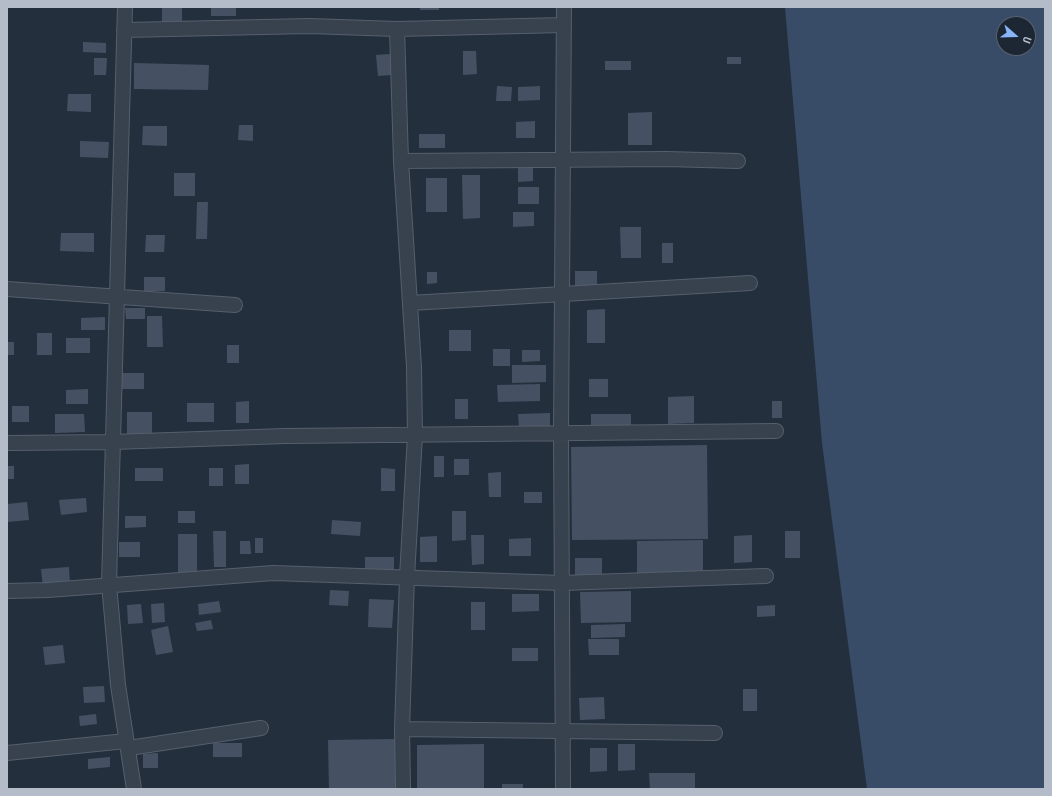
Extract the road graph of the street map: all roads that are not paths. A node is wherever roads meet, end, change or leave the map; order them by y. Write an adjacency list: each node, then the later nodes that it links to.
1 (125, 7): 5 (street)
2 (564, 7): 3 (street)
3 (564, 25): 4 (street); 7 (street)
4 (397, 29): 5 (street); 6 (street)
5 (124, 30): 12 (street)
6 (401, 161): 7 (street); 13 (street)
7 (562, 161): 8 (street); 11 (street)
8 (738, 161)
9 (750, 283): 11 (street)
10 (7, 289): 12 (street)
11 (562, 294): 13 (street); 16 (street)
12 (116, 297): 14 (street); 18 (street)
13 (410, 303): 17 (street)
14 (235, 305)
15 (776, 431): 16 (street)
16 (561, 433): 17 (street); 22 (street)
17 (415, 435): 18 (street); 21 (street)
18 (113, 442): 19 (street); 23 (street)
19 (7, 443)
20 (766, 576): 22 (street)
21 (407, 577): 22 (street); 23 (street); 26 (street)
22 (562, 583): 27 (street)
23 (109, 584): 24 (street); 29 (street)
24 (7, 591)
25 (261, 728): 29 (street)
26 (402, 729): 27 (street); 32 (street)
27 (562, 731): 28 (street); 33 (street)
28 (715, 733)
29 (127, 744): 30 (street); 31 (street)
30 (7, 752)
31 (134, 789)
32 (403, 789)
33 (563, 789)

